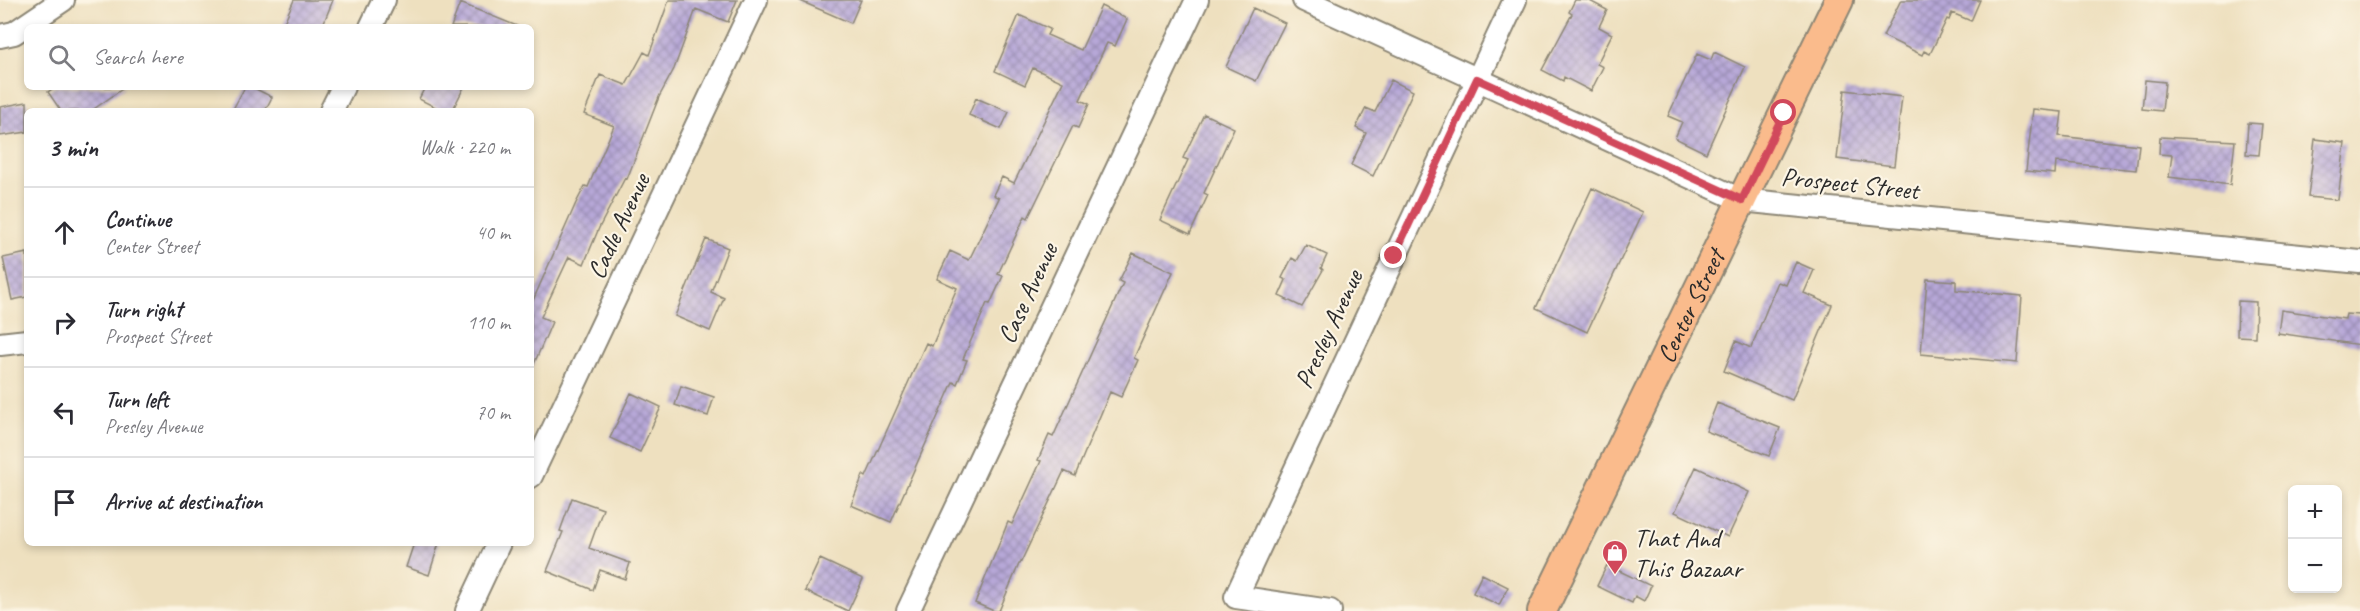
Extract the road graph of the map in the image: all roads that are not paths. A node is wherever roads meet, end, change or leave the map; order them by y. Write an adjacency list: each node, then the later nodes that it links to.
1 (63, 0): 8 (street)
2 (384, 0): 9 (street)
3 (756, 0): 19 (street, Cadle Avenue)
4 (1197, 0): 22 (street, Case Avenue)
5 (1304, 0): 12 (street, Prospect Street)
6 (1515, 0): 12 (street, Presley Avenue)
7 (1839, 0): 15 (main road, Center Street)
8 (27, 24)
9 (372, 24)
10 (24, 26): 11 (street)
11 (0, 36)
12 (1477, 79): 15 (street, Prospect Street); 23 (street, Presley Avenue)
13 (342, 90): 14 (street)
14 (332, 108)
15 (1742, 200): 16 (street, Prospect Street); 24 (main road, Center Street)
16 (2360, 262)
17 (24, 341): 18 (street)
18 (0, 344)
19 (534, 470)
20 (498, 546): 21 (street)
21 (467, 611)
22 (908, 611)
23 (1330, 611)
24 (1542, 611)

